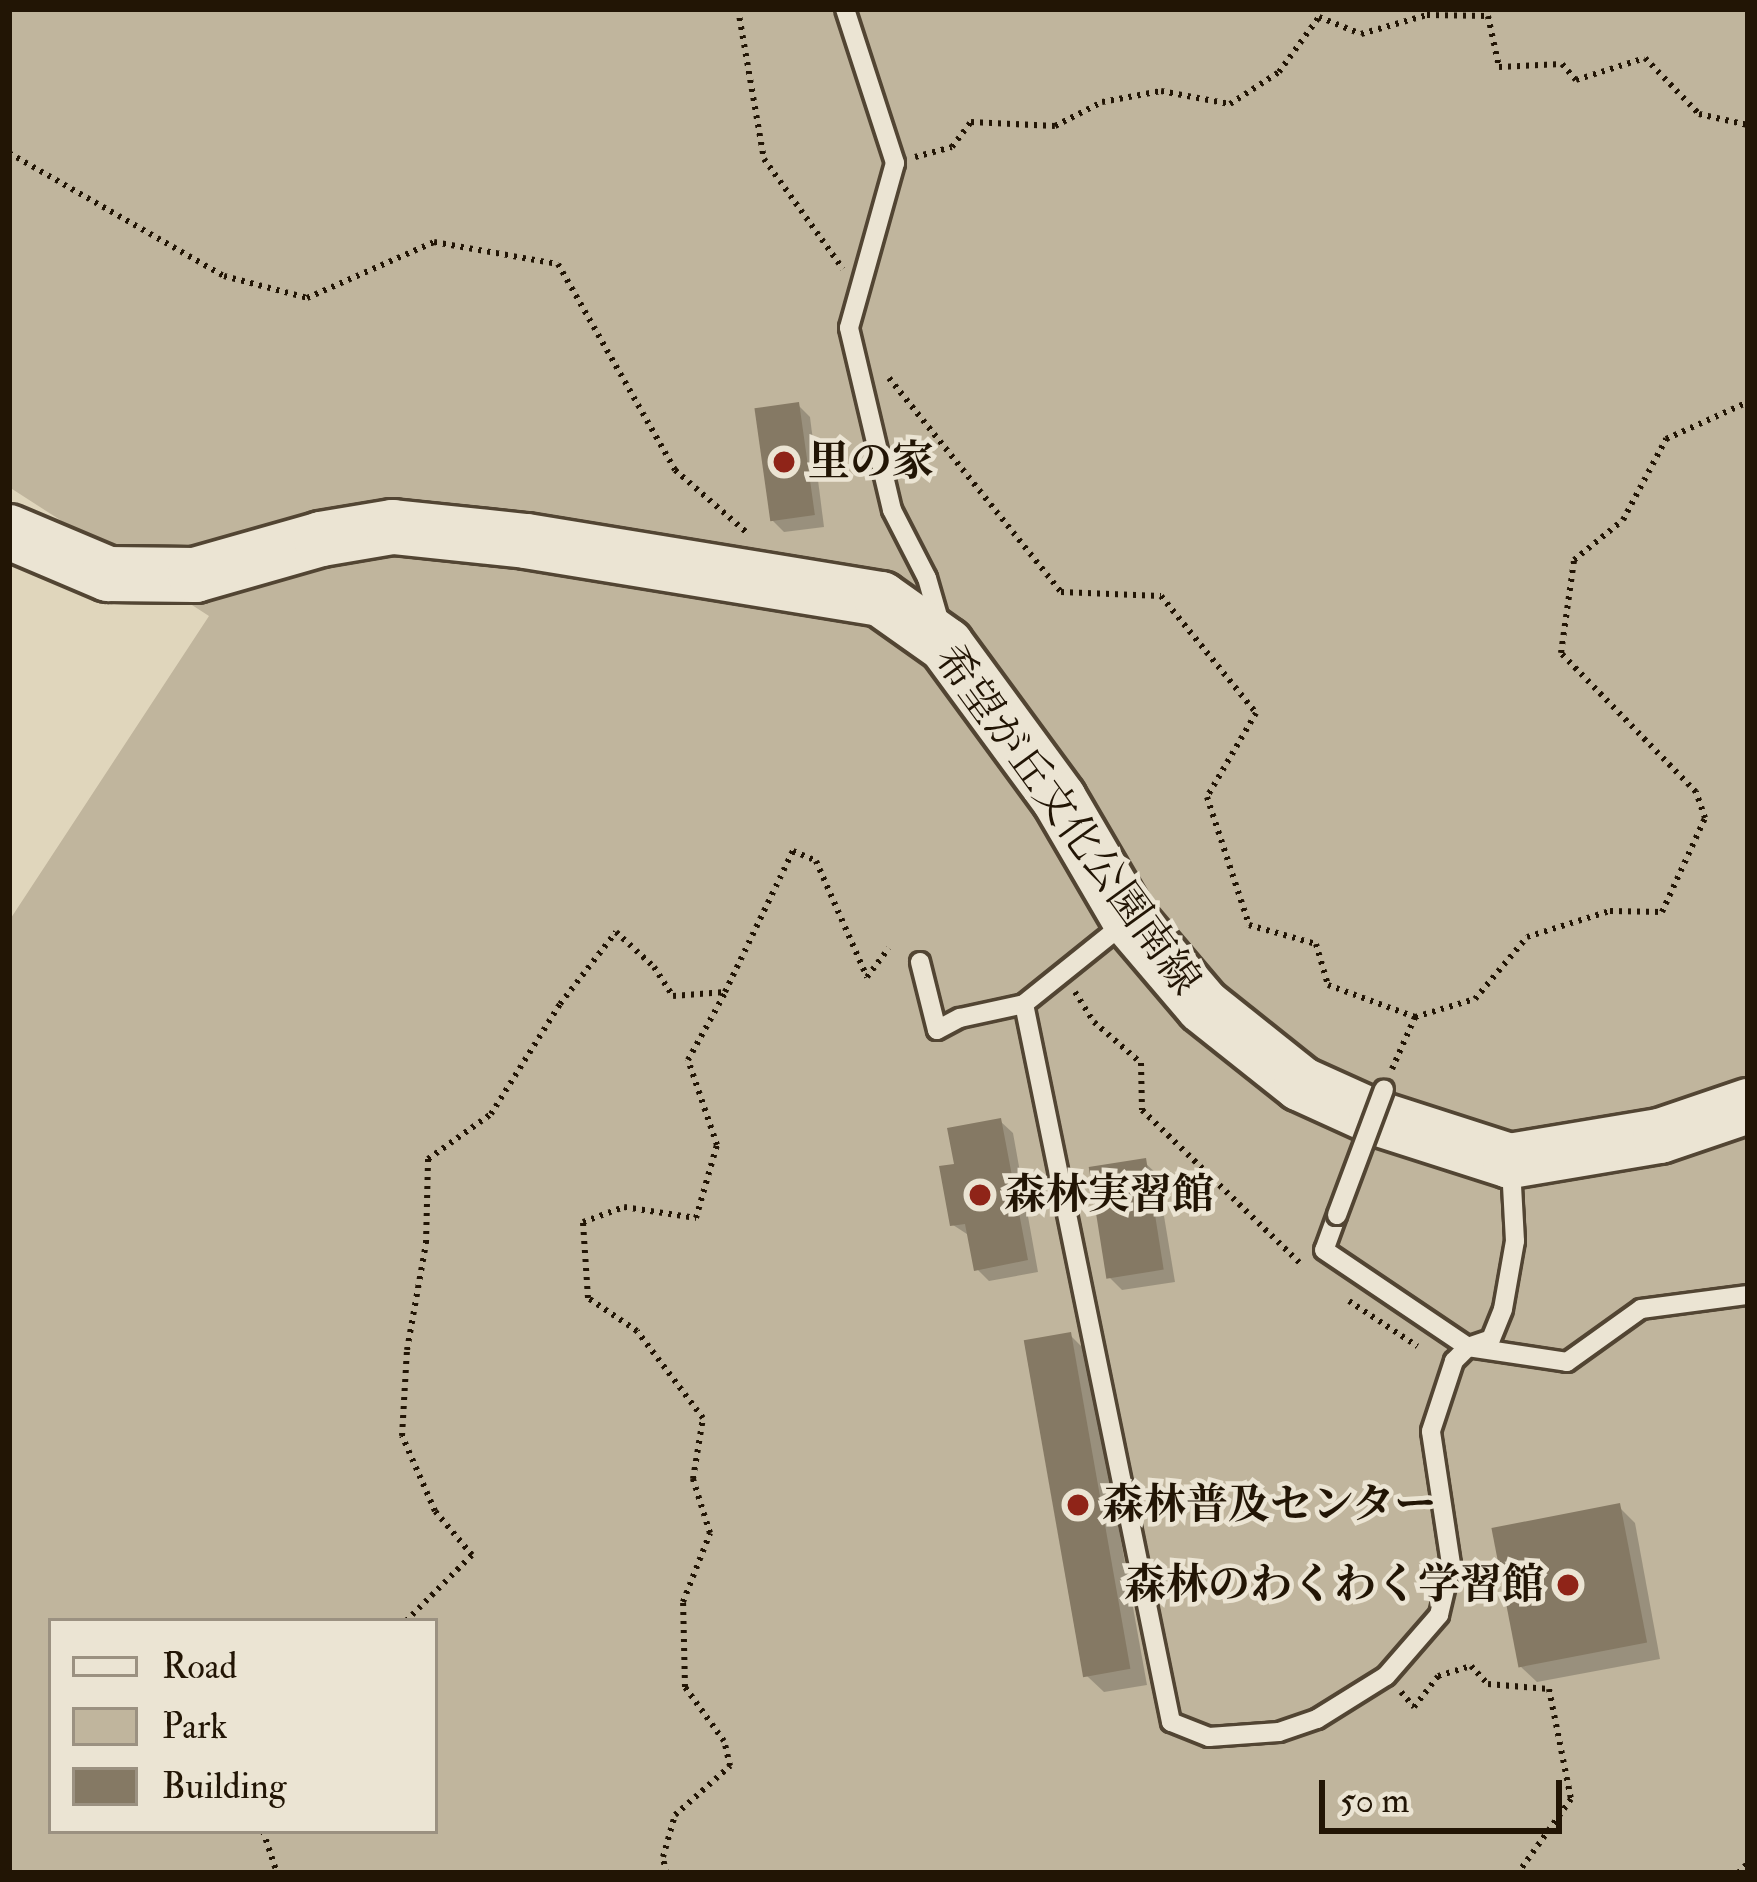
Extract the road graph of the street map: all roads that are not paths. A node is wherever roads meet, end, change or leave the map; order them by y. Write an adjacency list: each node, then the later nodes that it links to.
1 (845, 9): 3 (lane)
2 (9, 532): 3 (main road, 希望が丘文化公園南線)
3 (946, 645): 4 (main road, 希望が丘文化公園南線)
4 (1130, 919): 6 (lane); 9 (main road, 希望が丘文化公園南線)
5 (920, 962): 6 (lane)
6 (1024, 1004): 11 (lane)
7 (1384, 1089): 11 (lane, bridge)
8 (1748, 1106): 9 (main road, 希望が丘文化公園南線)
9 (1510, 1161): 11 (lane)
10 (1748, 1295): 11 (lane)
11 (1461, 1354)

